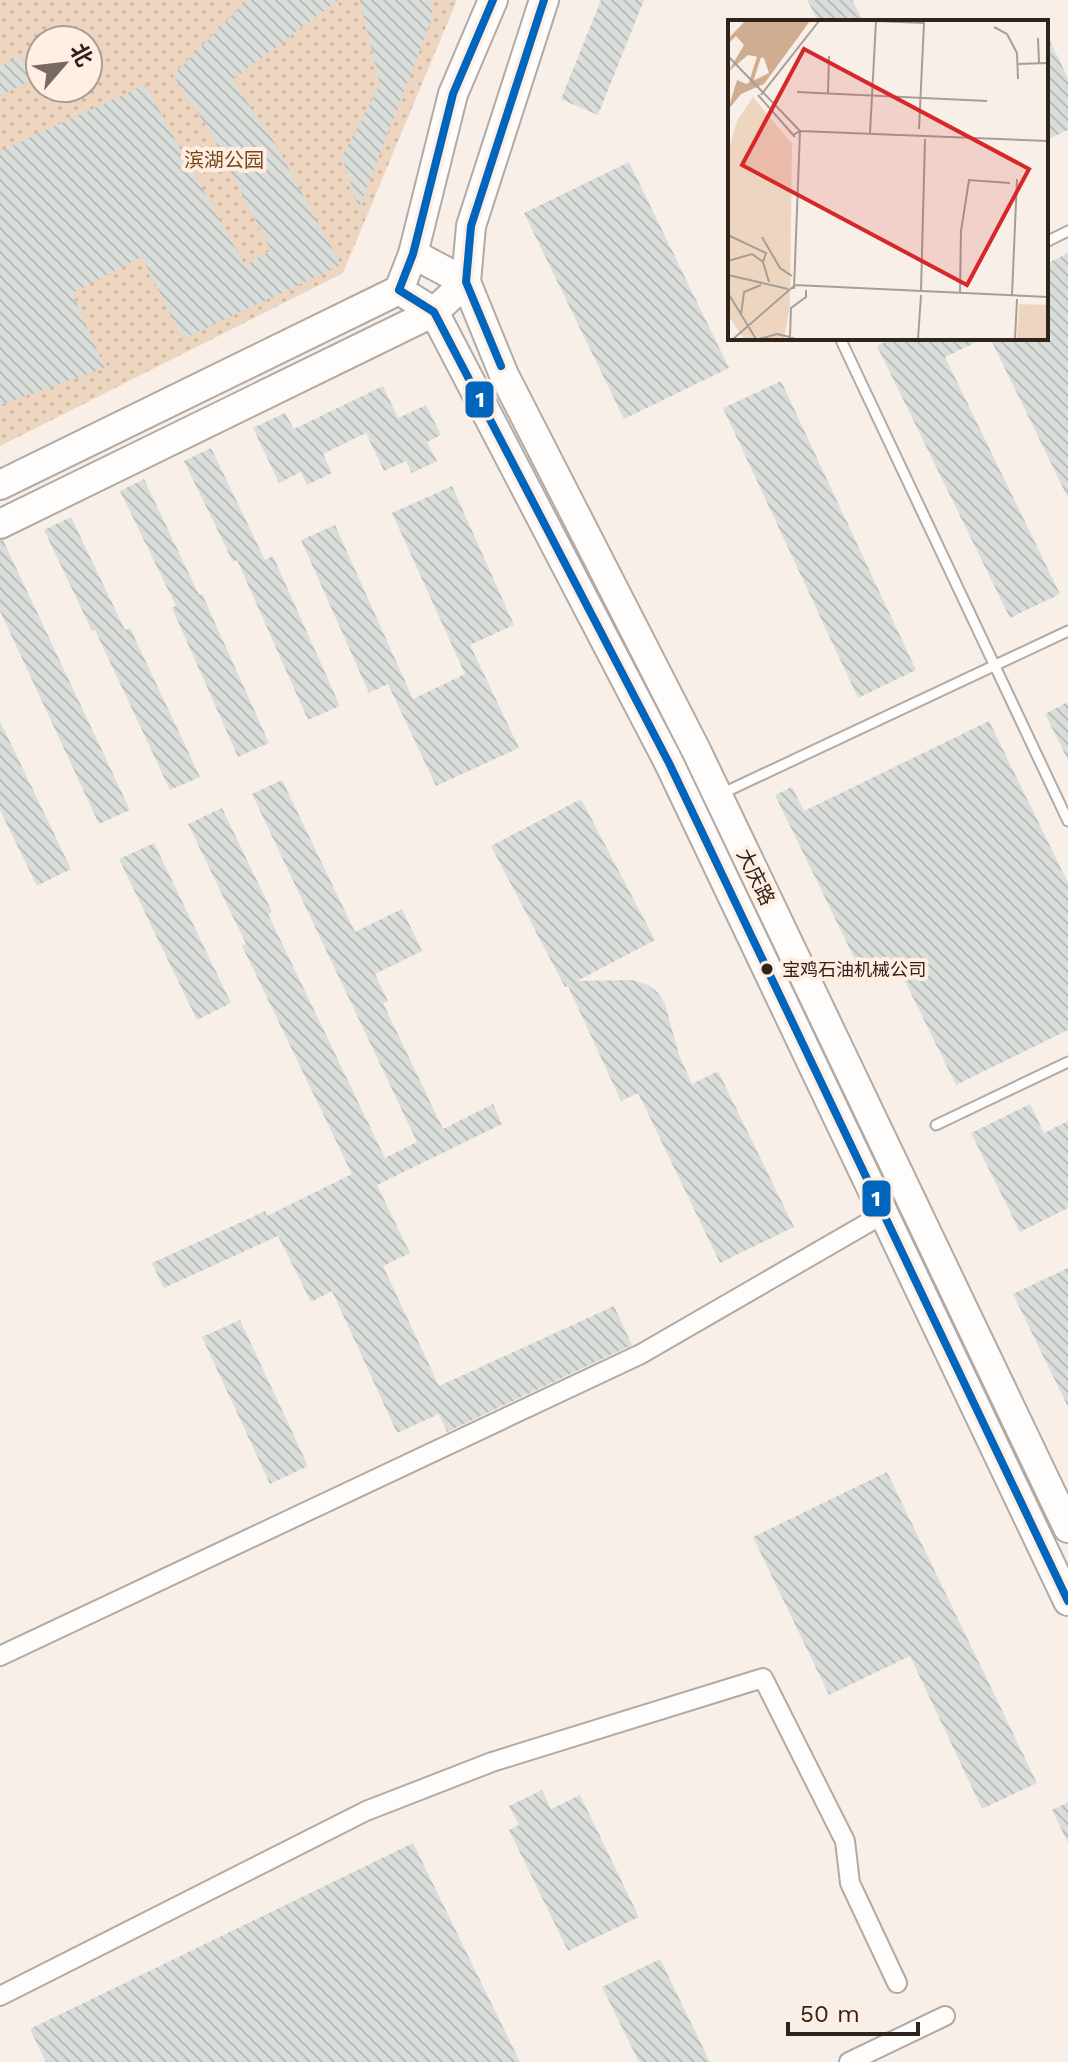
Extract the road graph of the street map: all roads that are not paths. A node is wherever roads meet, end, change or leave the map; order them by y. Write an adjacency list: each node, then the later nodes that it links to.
1 (493, 0): 5 (main road)
2 (544, 0): 6 (main road)
3 (1068, 231): 4 (lane)
4 (1048, 241)
5 (413, 254): 6 (main road); 7 (main road)
6 (466, 282): 8 (main road); 14 (main road, 大庆路)
7 (399, 290): 8 (main road); 10 (main road)
8 (434, 312): 11 (main road); 18 (main road, 大庆路)
9 (842, 340): 13 (lane)
10 (0, 485)
11 (0, 524)
12 (1068, 631): 13 (lane)
13 (994, 665): 14 (lane); 15 (lane)
14 (718, 796): 19 (main road, 大庆路)
15 (1068, 821)
16 (1068, 1062): 17 (lane)
17 (936, 1125)
18 (885, 1213): 20 (main road, 大庆路); 21 (street)
19 (1068, 1528)
20 (1068, 1601)
21 (0, 1656)
22 (897, 1983): 23 (street)
23 (0, 1996)
24 (945, 2016): 25 (street)
25 (849, 2062)

